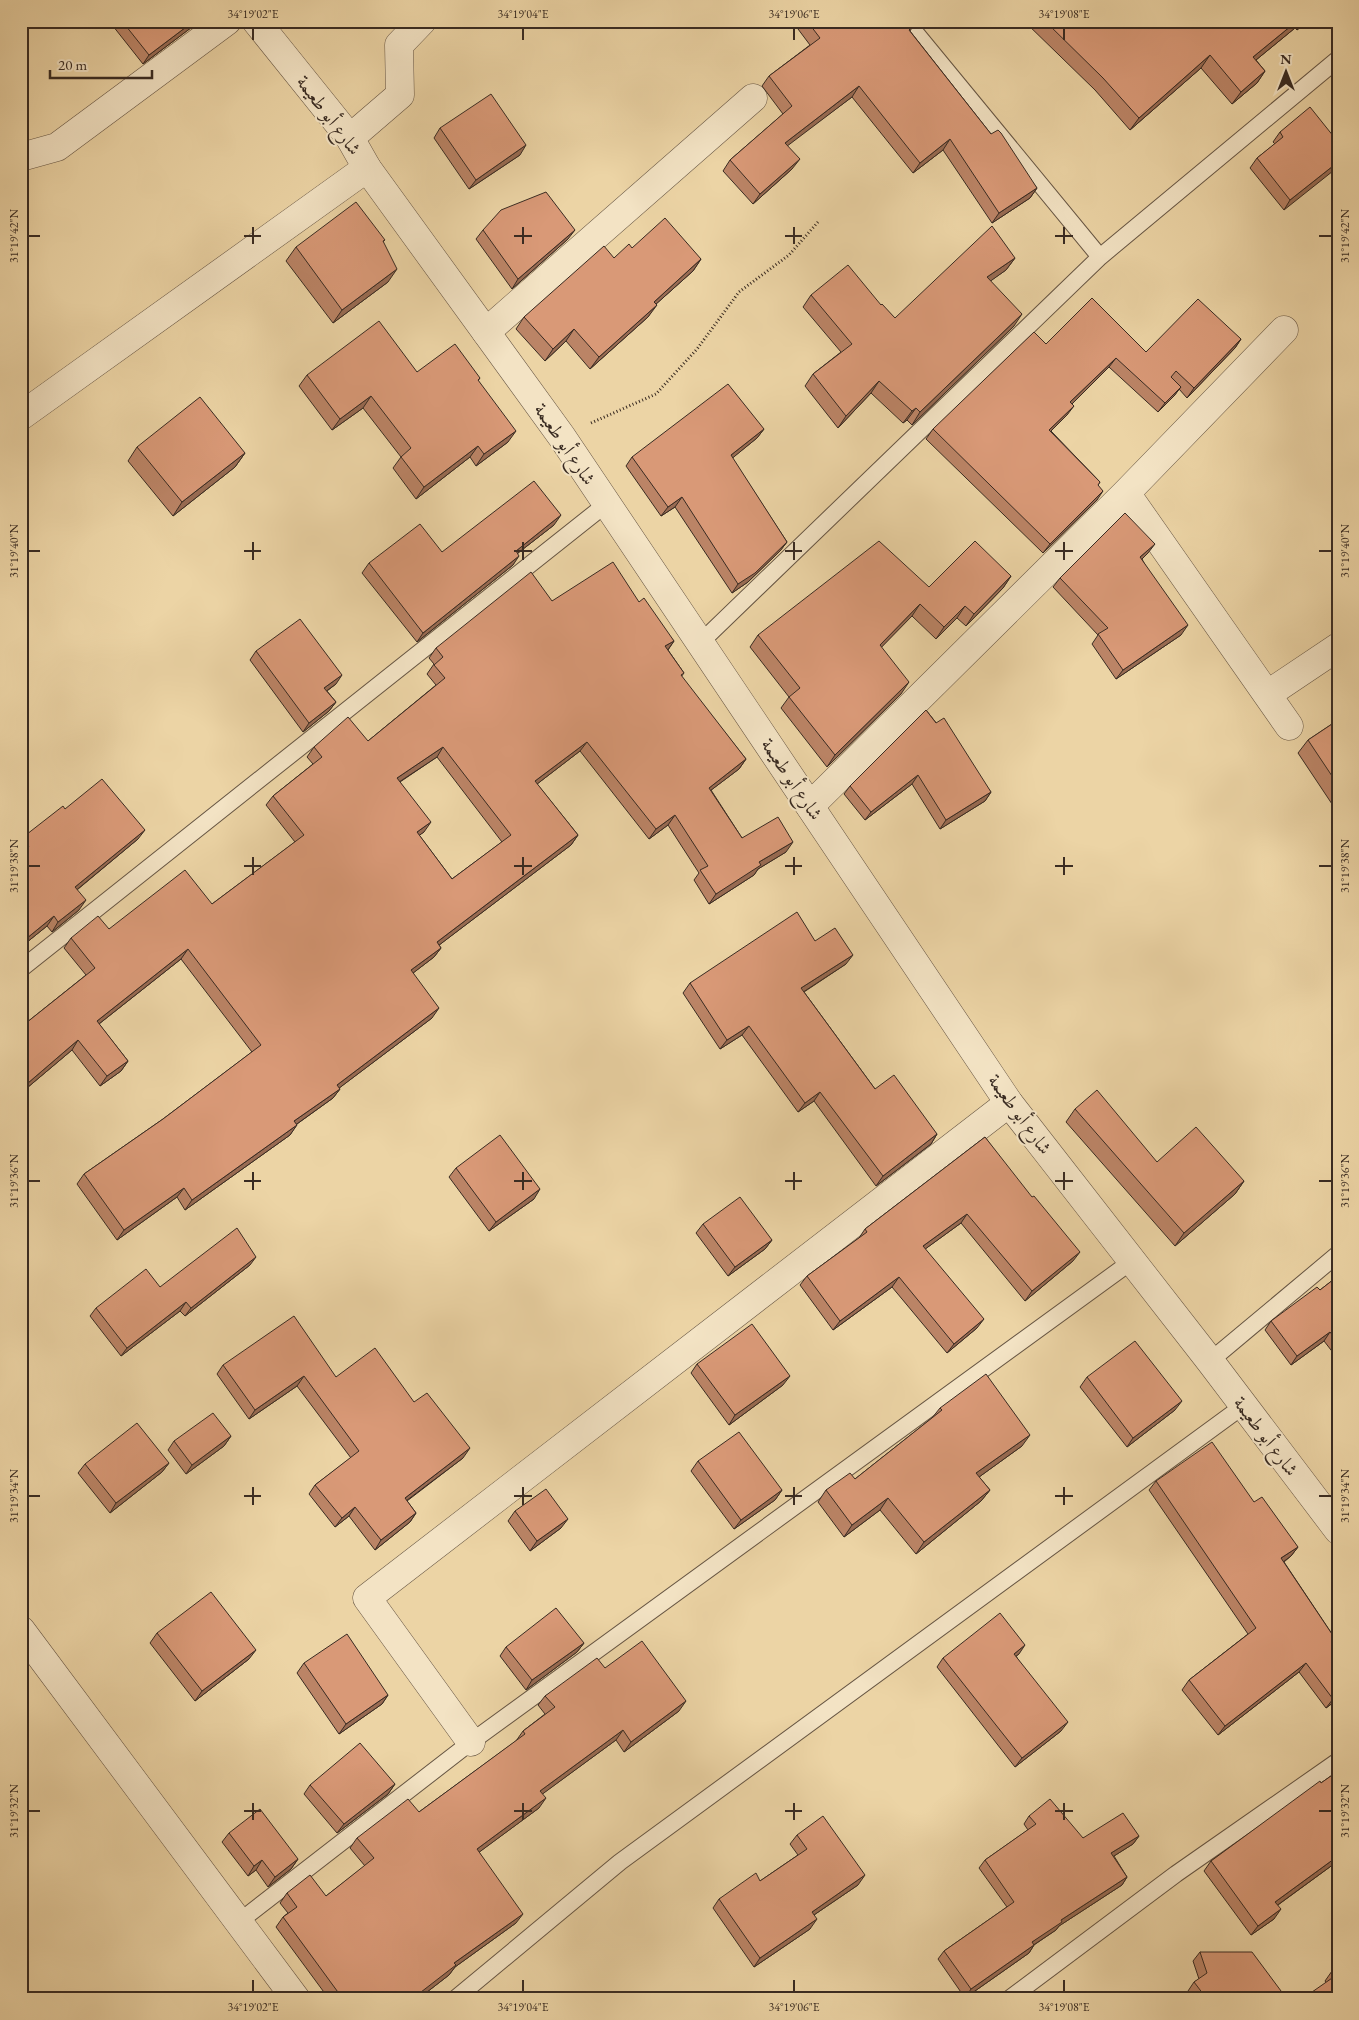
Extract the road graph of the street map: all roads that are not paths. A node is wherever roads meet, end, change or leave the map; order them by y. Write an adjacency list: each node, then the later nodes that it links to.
1 (228, 21): 8 (street)
2 (256, 21): 7 (street, شارع أبو طعيمة)
3 (422, 21): 7 (street)
4 (906, 21): 10 (lane)
5 (1338, 59): 10 (lane)
6 (753, 98): 12 (street)
7 (350, 138): 9 (street, شارع أبو طعيمة)
8 (21, 156)
9 (367, 168): 12 (street, شارع أبو طعيمة); 13 (street)
10 (1100, 258): 16 (lane)
11 (1284, 330): 14 (street)
12 (486, 332): 15 (street, شارع أبو طعيمة)
13 (21, 416)
14 (1126, 493): 18 (street); 20 (street)
15 (605, 505): 16 (street, شارع أبو طعيمة); 21 (lane)
16 (700, 643): 20 (street, شارع أبو طعيمة)
17 (1338, 647): 18 (street)
18 (1268, 694): 19 (street)
19 (1289, 726)
20 (810, 806): 22 (street, شارع أبو طعيمة)
21 (21, 969)
22 (1009, 1103): 24 (street, شارع أبو طعيمة); 29 (street)
23 (1338, 1254): 25 (lane)
24 (1132, 1261): 25 (street, شارع أبو طعيمة); 29 (lane)
25 (1210, 1361): 26 (street, شارع أبو طعيمة)
26 (1243, 1406): 27 (street, شارع أبو طعيمة); 33 (lane)
27 (1338, 1530)
28 (21, 1630): 31 (street)
29 (471, 1742): 31 (lane)
30 (1338, 1761): 34 (lane)
31 (240, 1921): 32 (street)
32 (296, 1999)
33 (455, 1999)
34 (1009, 1999)

